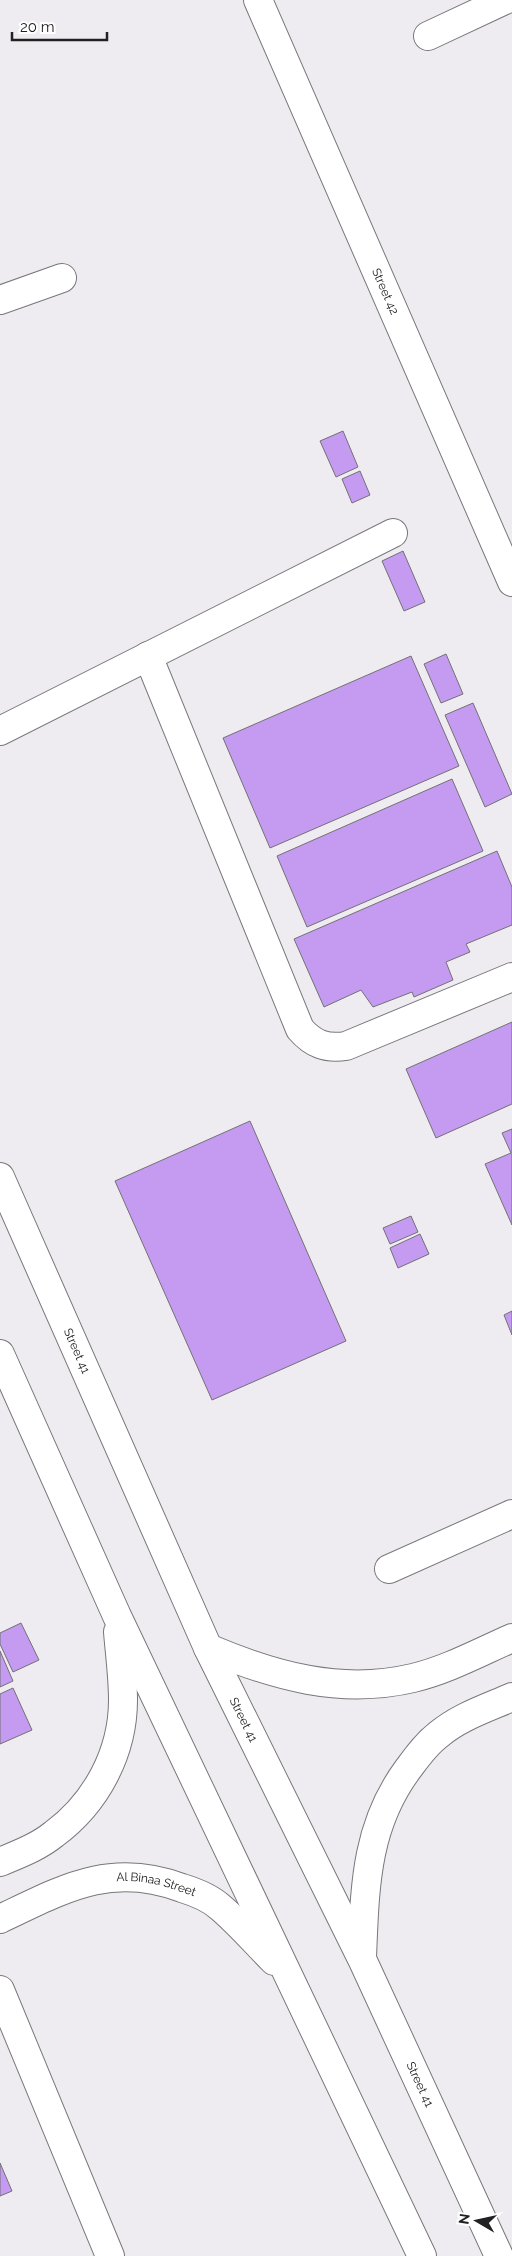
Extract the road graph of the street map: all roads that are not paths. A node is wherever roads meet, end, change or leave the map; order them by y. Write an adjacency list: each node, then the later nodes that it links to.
1 (258, 0): 7 (street, Street 42)
2 (505, 0): 3 (street)
3 (428, 36)
4 (62, 278): 5 (street)
5 (0, 300)
6 (393, 533): 8 (street)
7 (512, 582)
8 (148, 656): 9 (street); 10 (street)
9 (0, 731)
10 (512, 977)
11 (0, 1177): 17 (street, Street 41)
12 (0, 1354): 15 (street)
13 (512, 1514): 14 (street)
14 (389, 1569)
15 (116, 1616): 19 (street); 22 (street)
16 (512, 1638): 17 (street)
17 (208, 1648): 21 (street, Street 41)
18 (512, 1697): 21 (street)
19 (0, 1862)
20 (0, 1919): 22 (street, Al Binaa Street)
21 (362, 1959): 26 (street, Street 41)
22 (288, 1975): 25 (street)
23 (0, 1990): 24 (street)
24 (110, 2256)
25 (422, 2256)
26 (499, 2256)

